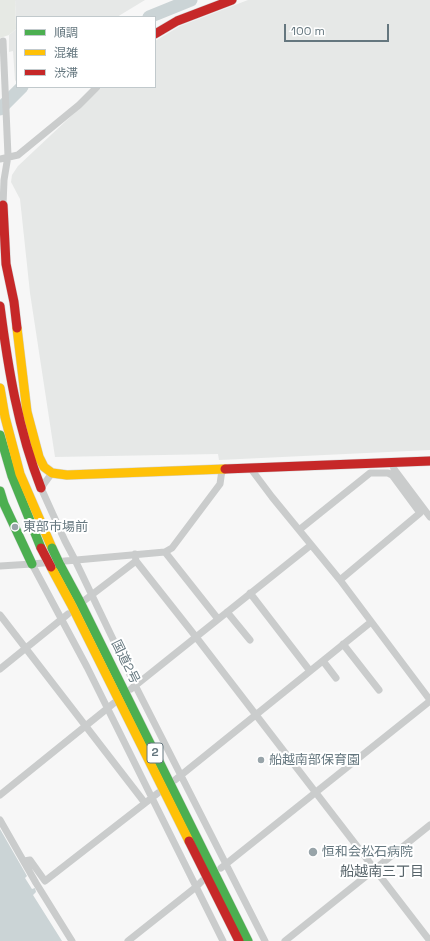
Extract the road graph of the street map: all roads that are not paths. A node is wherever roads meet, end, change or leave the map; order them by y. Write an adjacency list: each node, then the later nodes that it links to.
1 (232, 0): 2 (main road)
2 (156, 33)
3 (2, 40): 5 (street)
4 (96, 88): 5 (street)
5 (8, 156): 6 (street); 7 (street)
6 (0, 159)
7 (3, 205): 15 (main road)
8 (0, 306): 16 (main road)
9 (0, 388): 26 (main road, 国道2号 / 2, bridge)
10 (0, 435): 26 (main road, 国道2号 / 2, bridge)
11 (430, 461): 13 (main road)
12 (251, 468): 13 (main road); 14 (main road); 19 (street)
13 (391, 468): 18 (street); 19 (street); 27 (street)
14 (222, 470): 15 (main road); 21 (street)
15 (52, 473): 16 (street)
16 (41, 488): 23 (street)
17 (0, 491): 24 (main road)
18 (430, 518)
19 (299, 530): 20 (street)
20 (311, 545): 27 (street); 28 (street)
21 (165, 552): 22 (street); 35 (street)
22 (135, 558): 23 (street); 29 (street); 37 (street)
23 (75, 560): 24 (street); 29 (street)
24 (32, 564): 25 (street); 34 (street)
25 (0, 566)
26 (56, 566): 69 (main road, 国道2号 / 2); 70 (main road, 国道2号 / 2)
27 (340, 580): 36 (street)
28 (250, 593): 31 (street); 43 (street)
29 (92, 594): 30 (street); 45 (street)
30 (85, 600)
31 (227, 612): 35 (street); 38 (street)
32 (68, 614): 34 (street)
33 (0, 615): 40 (street)
34 (62, 619): 40 (street); 48 (street)
35 (218, 619): 37 (street)
36 (371, 622): 39 (street); 47 (street)
37 (196, 637): 45 (street); 49 (street)
38 (250, 640)
39 (343, 644): 41 (street); 46 (street)
40 (26, 649): 42 (street); 50 (street)
41 (323, 661): 43 (street); 44 (street)
42 (0, 669)
43 (310, 671): 49 (street)
44 (336, 678)
45 (133, 687): 51 (street)
46 (379, 690)
47 (430, 700): 53 (street)
48 (111, 705): 50 (street); 55 (street)
49 (255, 715): 51 (street); 53 (street)
50 (85, 726): 54 (street); 56 (street)
51 (181, 774): 52 (street); 62 (street)
52 (175, 780)
53 (315, 792): 62 (street); 63 (street)
54 (0, 795)
55 (155, 795): 56 (street); 65 (street)
56 (145, 803): 61 (street)
57 (0, 811): 60 (street)
58 (0, 820): 60 (street)
59 (430, 825): 63 (street)
60 (6, 829): 61 (street)
61 (24, 861): 66 (street)
62 (223, 866): 71 (street)
63 (374, 869): 72 (street); 73 (street)
64 (202, 881): 65 (street)
65 (196, 887): 67 (street); 68 (street)
66 (72, 941)
67 (128, 941)
68 (223, 941)
69 (239, 941)
70 (248, 941)
71 (265, 941)
72 (285, 941)
73 (430, 941)

